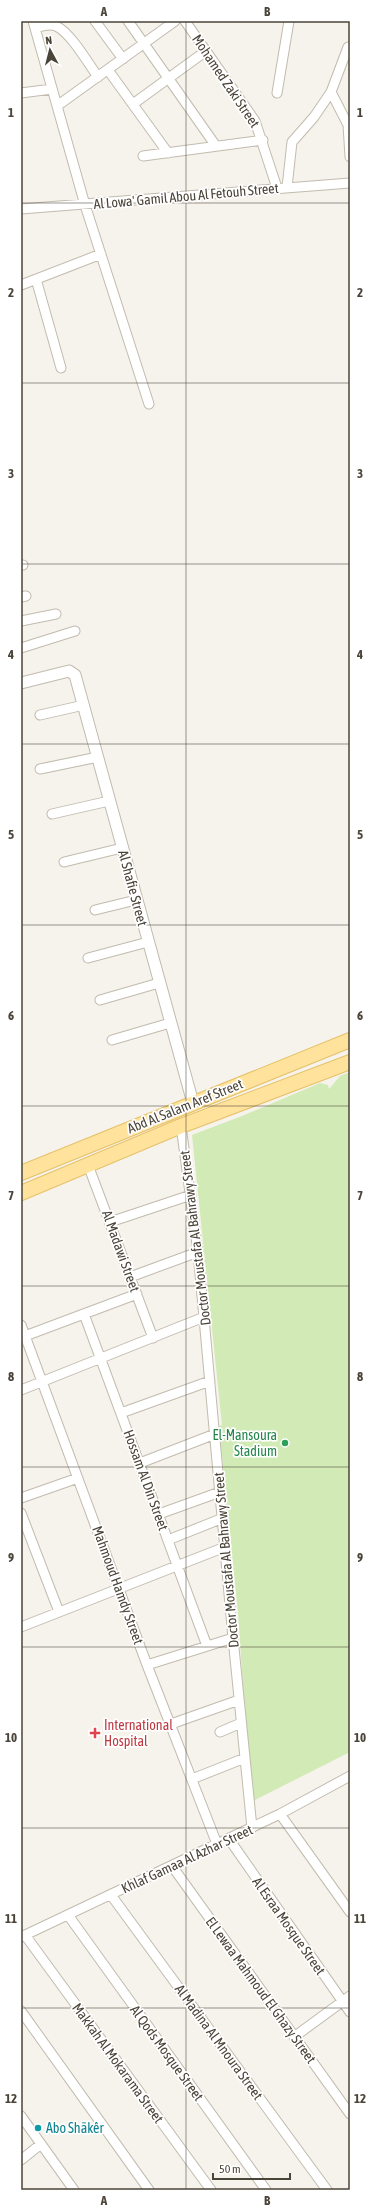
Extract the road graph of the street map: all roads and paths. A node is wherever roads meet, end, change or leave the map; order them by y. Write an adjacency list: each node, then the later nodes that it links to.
1 (95, 21): 10 (street)
2 (128, 21): 7 (street)
3 (176, 21): 7 (street)
4 (185, 21): 9 (street, Mohamed Zaki Street)
5 (289, 21): 17 (street)
6 (34, 24): 12 (street); 14 (street)
7 (144, 44): 10 (street); 13 (street)
8 (348, 48): 15 (street)
9 (206, 51): 13 (street); 20 (street, Mohamed Zaki Street)
10 (123, 59): 11 (street)
11 (108, 70): 12 (street); 18 (street)
12 (98, 77): 19 (street)
13 (168, 78): 18 (street); 21 (street)
14 (52, 89): 16 (street); 19 (street)
15 (331, 92): 24 (street); 26 (street)
16 (21, 93)
17 (277, 93)
18 (133, 104): 22 (street)
19 (57, 106): 28 (street)
20 (263, 140): 21 (street); 27 (street, Mohamed Zaki Street)
21 (216, 146): 22 (street)
22 (168, 153): 23 (street)
23 (143, 156)
24 (350, 158)
25 (350, 183): 26 (street, Al Lowa' Gamil Abou Al Fetouh Street)
26 (287, 187): 27 (street, Al Lowa' Gamil Abou Al Fetouh Street)
27 (277, 188): 28 (street, Al Lowa' Gamil Abou Al Fetouh Street)
28 (85, 205): 29 (street, Al Lowa' Gamil Abou Al Fetouh Street); 30 (street)
29 (21, 209)
30 (101, 254): 31 (street); 34 (street)
31 (36, 279): 32 (street); 33 (street)
32 (21, 285)
33 (61, 368)
34 (149, 404)
35 (56, 614): 36 (street)
36 (21, 621)
37 (75, 631): 38 (street)
38 (21, 648)
39 (21, 683): 40 (street, Al Shafie Street)
40 (84, 705): 41 (street); 42 (street, Al Shafie Street)
41 (40, 715)
42 (98, 757): 43 (street); 44 (street, Al Shafie Street)
43 (40, 769)
44 (109, 801): 45 (street); 46 (street, Al Shafie Street)
45 (52, 814)
46 (122, 848): 47 (street); 48 (street, Al Shafie Street)
47 (64, 862)
48 (136, 900): 49 (street); 50 (street, Al Shafie Street)
49 (95, 910)
50 (148, 942): 51 (street); 52 (street, Al Shafie Street)
51 (88, 958)
52 (159, 983): 53 (street); 54 (street, Al Shafie Street)
53 (100, 1000)
54 (170, 1023): 55 (street); 58 (street, Al Shafie Street)
55 (112, 1040)
56 (350, 1040): 58 (main road, Abd Al Salam Aref Street)
57 (350, 1062): 59 (main road, Abd Al Salam Aref Street)
58 (193, 1103): 61 (main road, Abd Al Salam Aref Street)
59 (181, 1126): 60 (main road, Abd Al Salam Aref Street); 63 (street, Doctor Moustafa Al Bahrawy Street)
60 (88, 1165): 62 (main road, Abd Al Salam Aref Street); 64 (street, Al Madawi Street)
61 (21, 1173)
62 (21, 1193)
63 (192, 1195): 64 (street); 65 (street, Doctor Moustafa Al Bahrawy Street)
64 (110, 1222): 66 (street, Al Madawi Street)
65 (198, 1252): 66 (street); 69 (street, Doctor Moustafa Al Bahrawy Street)
66 (130, 1277): 67 (street, Al Madawi Street)
67 (137, 1294): 68 (street); 72 (street, Al Madawi Street)
68 (84, 1314): 71 (street); 73 (street, Hossam Al Din Street)
69 (204, 1318): 72 (street); 75 (street, Doctor Moustafa Al Bahrawy Street)
70 (21, 1325): 71 (street, Mahmoud Hamdy Street)
71 (25, 1336): 74 (street, Mahmoud Hamdy Street)
72 (153, 1338): 73 (street)
73 (101, 1358): 74 (street); 77 (street, Hossam Al Din Street)
74 (42, 1381): 76 (street); 80 (street, Mahmoud Hamdy Street)
75 (210, 1381): 77 (street); 78 (street, Doctor Moustafa Al Bahrawy Street)
76 (21, 1390)
77 (121, 1413): 79 (street, Hossam Al Din Street)
78 (215, 1434): 79 (street); 81 (street, Doctor Moustafa Al Bahrawy Street)
79 (140, 1463): 84 (street, Hossam Al Din Street)
80 (78, 1478): 82 (street); 89 (street, Mahmoud Hamdy Street)
81 (220, 1492): 84 (street); 85 (street, Doctor Moustafa Al Bahrawy Street)
82 (21, 1498)
83 (21, 1513): 90 (street)
84 (159, 1514): 86 (street, Hossam Al Din Street)
85 (223, 1518): 86 (street); 87 (street, Doctor Moustafa Al Bahrawy Street)
86 (168, 1540): 88 (street, Hossam Al Din Street)
87 (225, 1547): 88 (street); 92 (street, Doctor Moustafa Al Bahrawy Street)
88 (178, 1567): 89 (street); 93 (street, Hossam Al Din Street)
89 (120, 1588): 90 (street); 94 (street, Mahmoud Hamdy Street)
90 (59, 1612): 91 (street)
91 (21, 1627)
92 (232, 1638): 93 (street); 95 (street, Doctor Moustafa Al Bahrawy Street)
93 (207, 1646): 94 (street)
94 (147, 1665): 97 (street, Mahmoud Hamdy Street)
95 (239, 1700): 96 (street, Doctor Moustafa Al Bahrawy Street); 97 (street)
96 (241, 1723): 98 (street); 99 (street, Doctor Moustafa Al Bahrawy Street)
97 (171, 1724): 101 (street, Mahmoud Hamdy Street)
98 (220, 1732)
99 (245, 1758): 101 (street); 103 (street, Doctor Moustafa Al Bahrawy Street)
100 (350, 1776): 102 (street, Khlaf Gamaa Al Azhar Street)
101 (192, 1779): 105 (street, Mahmoud Hamdy Street)
102 (280, 1814): 103 (street, Khlaf Gamaa Al Azhar Street); 108 (street)
103 (252, 1828): 104 (street, Khlaf Gamaa Al Azhar Street)
104 (229, 1839): 105 (street, Khlaf Gamaa Al Azhar Street); 111 (street, Al Esraa Mosque Street)
105 (217, 1844): 106 (street, Khlaf Gamaa Al Azhar Street)
106 (172, 1866): 107 (street, Khlaf Gamaa Al Azhar Street); 114 (street, El Lewaa Mahmoud El Ghazy Street)
107 (111, 1895): 109 (street, Khlaf Gamaa Al Azhar Street); 123 (street, Al Madina Al Mnoura Street)
108 (350, 1912)
109 (68, 1915): 110 (street, Khlaf Gamaa Al Azhar Street); 122 (street, Al Qods Mosque Street)
110 (23, 1936): 121 (street, Makkah Al Mokarama Street)
111 (346, 1999): 113 (street, Al Esraa Mosque Street); 114 (street)
112 (21, 2011): 120 (street)
113 (350, 2012)
114 (294, 2038): 115 (street, El Lewaa Mahmoud El Ghazy Street)
115 (350, 2114)
116 (21, 2116): 117 (street)
117 (41, 2144): 118 (street); 119 (street)
118 (21, 2160)
119 (74, 2190)
120 (149, 2190)
121 (211, 2190)
122 (266, 2190)
123 (327, 2190)

